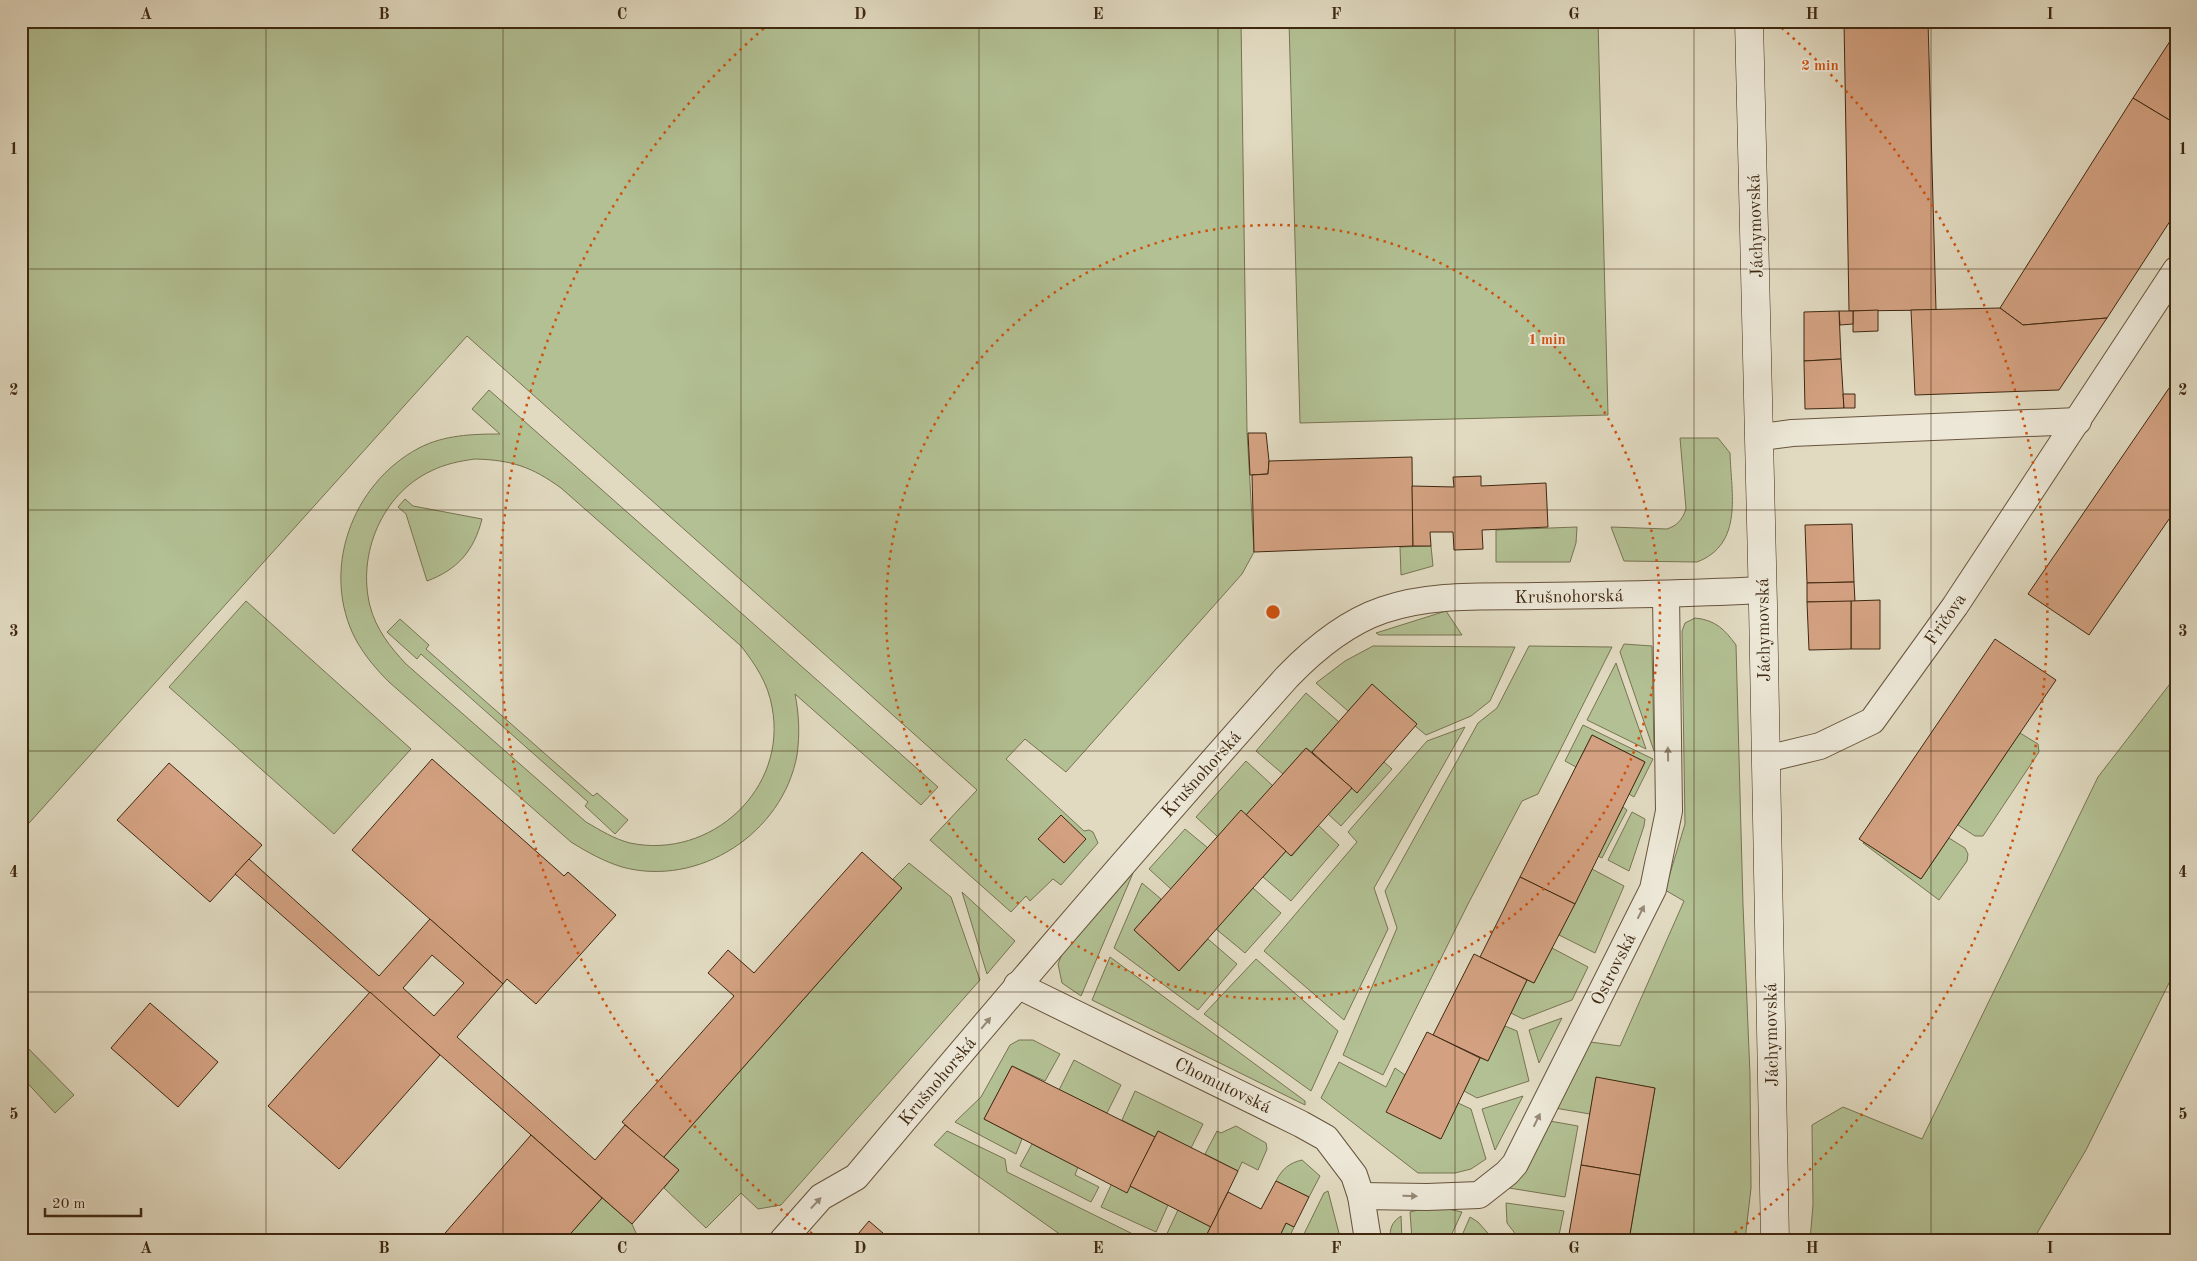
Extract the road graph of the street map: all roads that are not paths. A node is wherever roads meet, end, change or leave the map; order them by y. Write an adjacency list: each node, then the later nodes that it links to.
1 (1749, 21): 4 (street, Jáchymovská)
2 (2176, 270): 3 (street, Fričova)
3 (2078, 421): 4 (street); 7 (street, Fričova)
4 (1761, 437): 5 (street, Jáchymovská)
5 (1761, 590): 6 (street, Krušnohorská); 7 (street, Jáchymovská)
6 (1666, 595): 8 (street, Krušnohorská); 9 (street, Ostrovská, one-way to 6)
7 (1766, 759): 12 (street, Jáchymovská)
8 (1017, 985): 9 (street, Chomutovská); 10 (street, Krušnohorská, one-way to 8)
9 (1361, 1196): 11 (street, Chomutovská)
10 (783, 1240)
11 (1368, 1240)
12 (1775, 1240)

